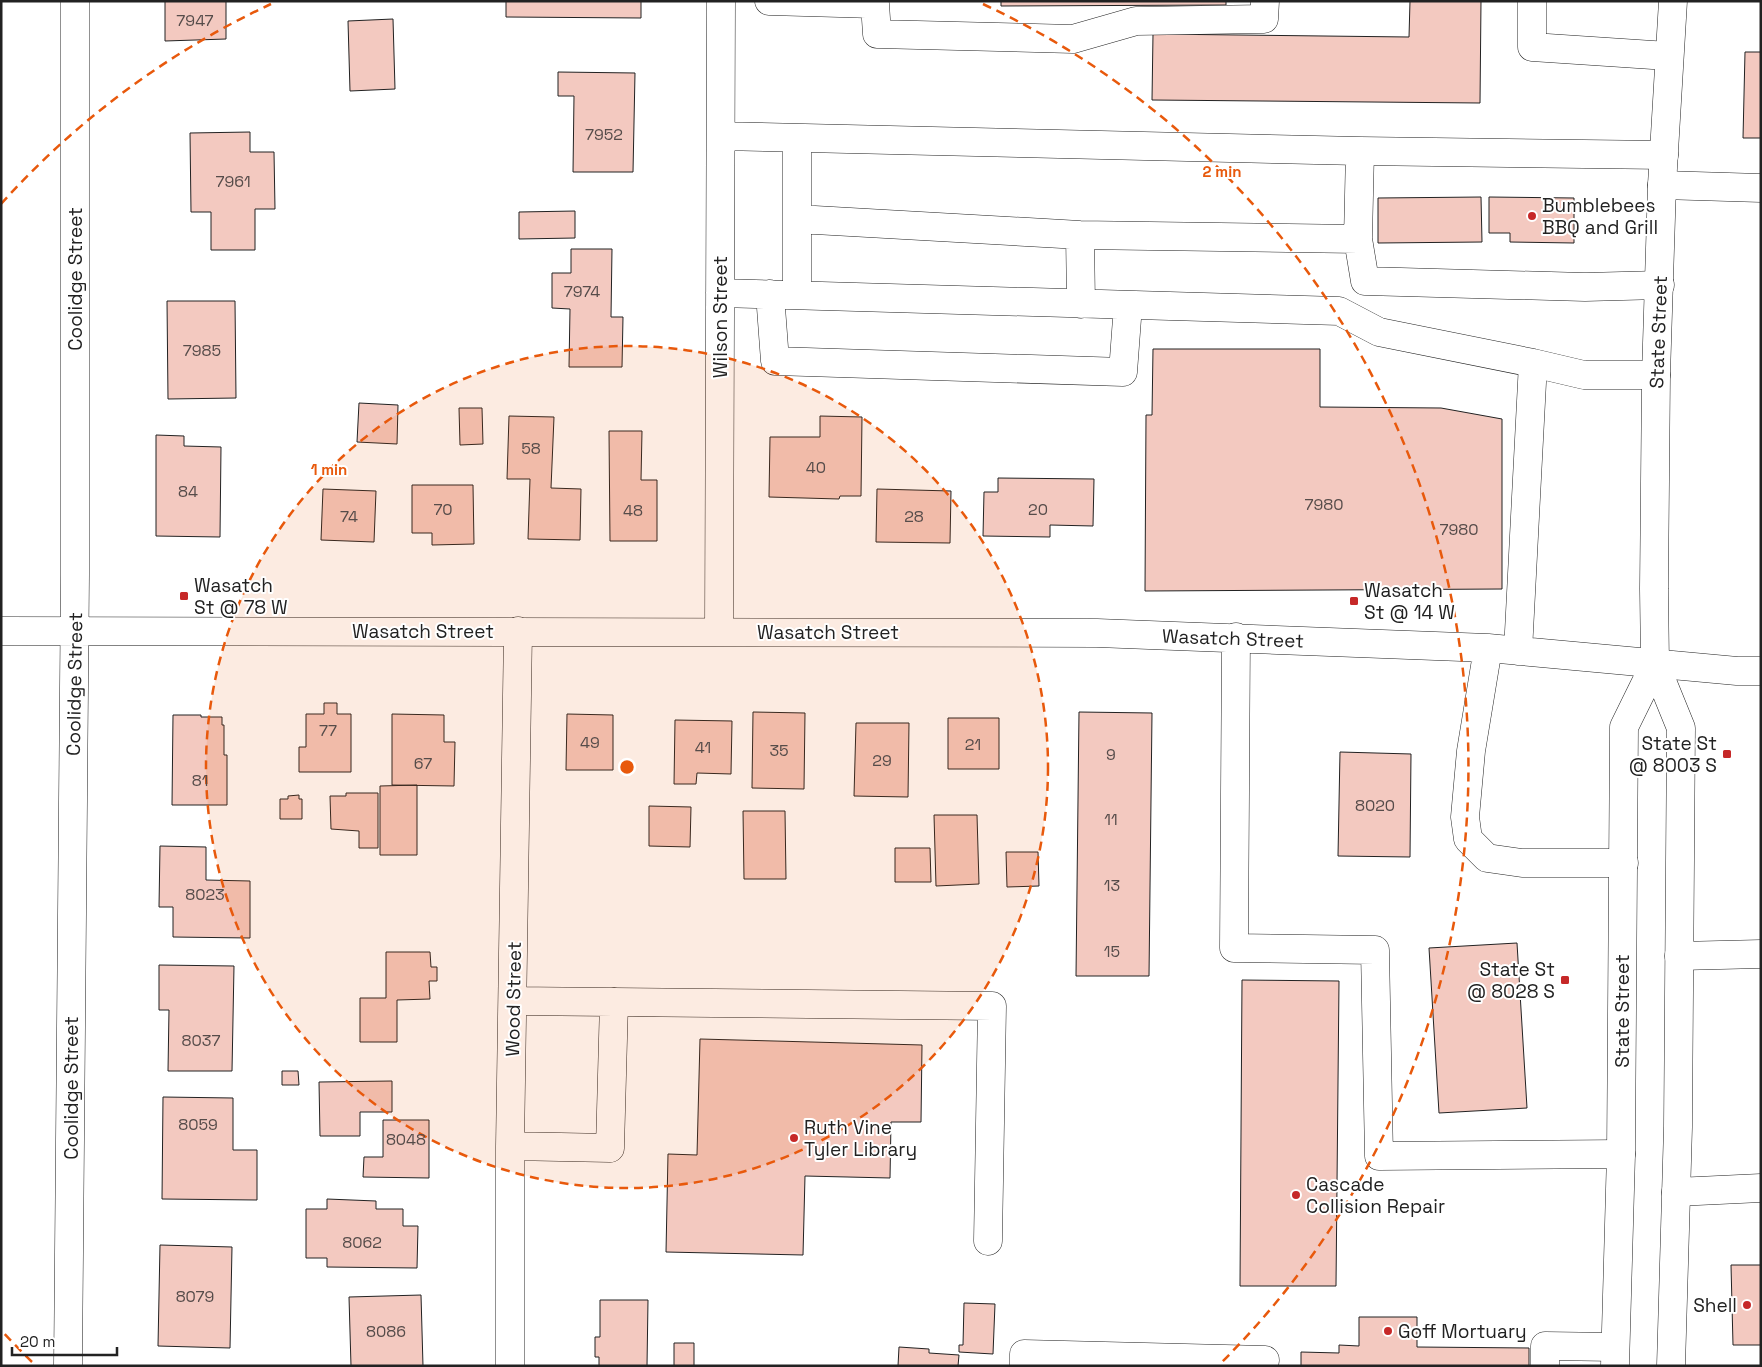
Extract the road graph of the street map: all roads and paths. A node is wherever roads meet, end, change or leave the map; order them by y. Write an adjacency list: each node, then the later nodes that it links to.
1 (75, 1): 28 (street, Coolidge Street)
2 (721, 1): 8 (street, Wilson Street)
3 (769, 1): 4 (street)
4 (1265, 1)
5 (1532, 1): 7 (street)
6 (1673, 1): 7 (street, State Street)
7 (1668, 56): 11 (street, State Street)
8 (721, 136): 9 (street); 19 (street, Wilson Street)
9 (797, 138): 10 (street); 14 (street)
10 (1360, 151): 11 (street); 16 (street)
11 (1664, 154): 12 (street, State Street)
12 (1662, 185): 13 (street); 18 (street, State Street)
13 (1761, 188)
14 (797, 219): 15 (street); 21 (street)
15 (1080, 235): 16 (street); 22 (street)
16 (1358, 239): 17 (street)
17 (1365, 281): 18 (street); 24 (street)
18 (1660, 285): 26 (street, State Street)
19 (720, 293): 20 (street); 30 (street, Wilson Street)
20 (770, 294): 21 (street); 23 (street)
21 (797, 295): 22 (street)
22 (1081, 304): 23 (street)
23 (1128, 305): 24 (street)
24 (1339, 311): 25 (street)
25 (1533, 363): 26 (street); 33 (street)
26 (1656, 375): 34 (street, State Street)
27 (1, 631): 28 (street, Wasatch Street)
28 (74, 631): 29 (street, Wasatch Street); 47 (street, Coolidge Street)
29 (518, 631): 30 (street, Wasatch Street); 39 (street, Wood Street)
30 (719, 632): 31 (street, Wasatch Street)
31 (1236, 637): 32 (street, Wasatch Street); 42 (street)
32 (1488, 648): 33 (street, Wasatch Street); 36 (street)
33 (1518, 651): 34 (street, Wasatch Street)
34 (1655, 664): 35 (street, Wasatch Street); 36 (street, State Street); 38 (street, State Street)
35 (1761, 671)
36 (1624, 863): 42 (street, State Street)
37 (1761, 954): 38 (street)
38 (1679, 956): 44 (street, State Street)
39 (513, 1001): 40 (street); 41 (street, Wood Street)
40 (614, 1002): 41 (street); 45 (street)
41 (510, 1146): 48 (street, Wood Street)
42 (1621, 1154): 46 (street, State Street)
43 (1761, 1188): 44 (street)
44 (1676, 1192): 52 (street, State Street)
45 (988, 1241)
46 (1615, 1356): 51 (street)
47 (68, 1366)
48 (510, 1366)
49 (1024, 1366): 50 (street)
50 (1264, 1366)
51 (1545, 1366)
52 (1671, 1366)

